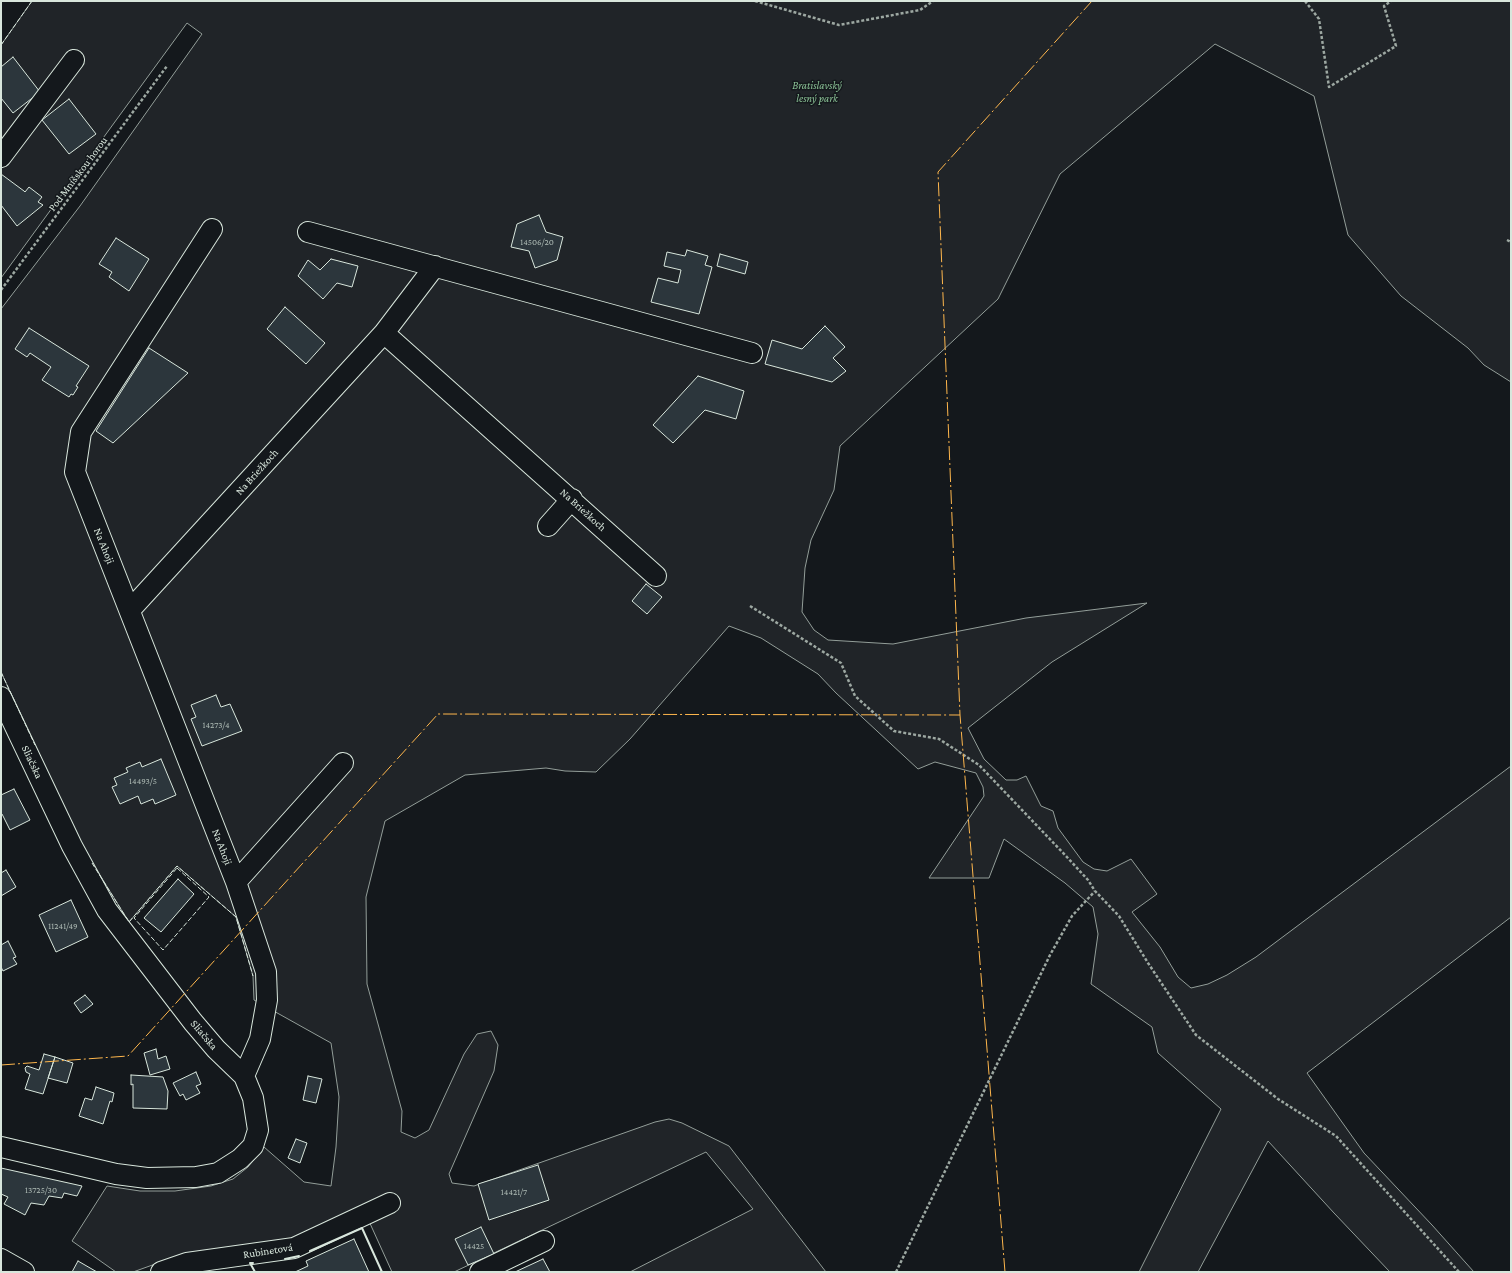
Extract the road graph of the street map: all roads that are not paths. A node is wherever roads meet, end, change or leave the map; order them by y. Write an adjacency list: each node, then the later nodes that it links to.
1 (74, 60): 2 (street)
2 (1, 157)
3 (212, 229): 11 (street, Na Ahoji)
4 (308, 232): 5 (street)
5 (435, 266): 6 (street, Na Briežkoch); 7 (street)
6 (384, 333): 8 (street, Na Briežkoch); 11 (street, Na Briežkoch)
7 (752, 353)
8 (572, 499): 9 (street); 10 (street, Na Briežkoch)
9 (548, 526)
10 (656, 576)
11 (130, 610): 14 (street, Na Ahoji)
12 (1, 697): 15 (street, Sliačska)
13 (343, 763): 14 (street, Na Ahoji)
14 (236, 882): 15 (street, Na Ahoji)
15 (244, 1076): 16 (street, Sliačska)
16 (1, 1147)
17 (390, 1203): 21 (street, Rubinetová)
18 (544, 1241): 22 (street)
19 (1, 1259): 20 (street)
20 (24, 1272)
21 (162, 1272)
22 (480, 1272)

